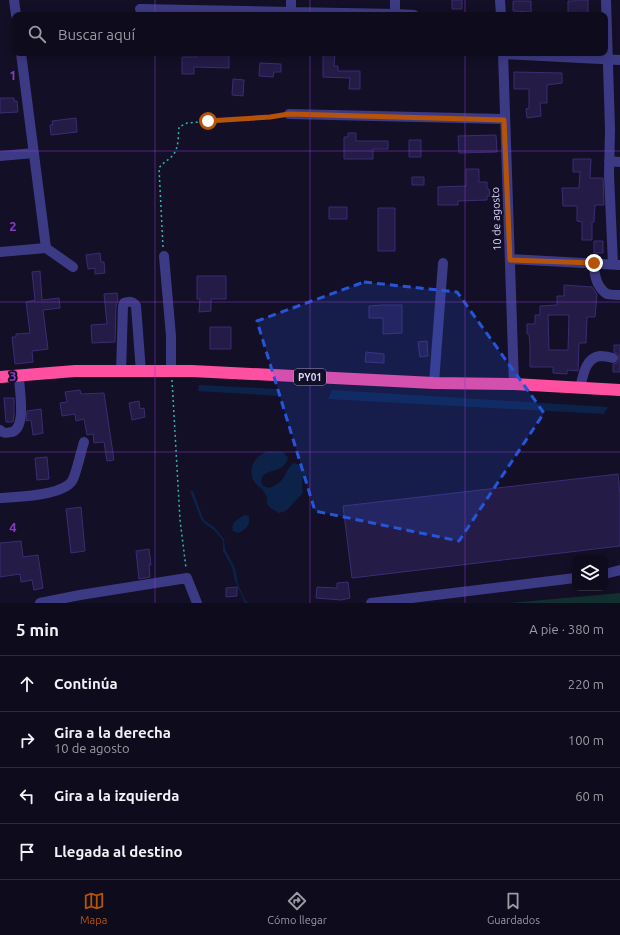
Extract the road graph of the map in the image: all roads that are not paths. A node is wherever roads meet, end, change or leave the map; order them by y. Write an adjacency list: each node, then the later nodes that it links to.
1 (14, 0): 7 (street)
2 (291, 0): 8 (street)
3 (395, 0): 9 (street)
4 (500, 0): 10 (street)
5 (606, 0): 11 (street)
6 (140, 10): 8 (street)
7 (16, 12)
8 (291, 12)
9 (395, 12)
10 (501, 12)
11 (606, 12)
12 (21, 56): 20 (street)
13 (503, 56): 19 (street, 10 de agosto)
14 (545, 56): 16 (street)
15 (607, 56): 16 (street)
16 (607, 59): 17 (street); 22 (street)
17 (620, 60)
18 (289, 114): 19 (street)
19 (504, 120): 27 (street, 10 de agosto)
20 (34, 153): 21 (street); 24 (street)
21 (0, 156)
22 (609, 161): 23 (street); 30 (street)
23 (620, 162)
24 (46, 248): 25 (street); 31 (street)
25 (0, 252)
26 (164, 256): 36 (street)
27 (510, 260): 29 (street); 40 (street, 10 de agosto)
28 (442, 263): 39 (street)
29 (594, 263): 30 (street); 32 (street)
30 (617, 264)
31 (73, 267)
32 (620, 295)
33 (613, 358): 41 (street)
34 (121, 372): 35 (highway, PY01); 35 (street); 37 (highway, PY01)
35 (141, 372): 36 (highway, PY01)
36 (171, 372): 39 (highway, PY01)
37 (19, 376): 38 (highway, PY01); 43 (street)
38 (0, 377)
39 (434, 383): 40 (highway, PY01)
40 (514, 384): 41 (highway, PY01)
41 (580, 388): 42 (highway, PY01)
42 (620, 390)
43 (0, 430)
44 (84, 442): 45 (street)
45 (0, 498)
46 (620, 570): 47 (street)
47 (608, 573)
48 (572, 578): 51 (street)
49 (40, 603): 50 (street)
50 (197, 603)
51 (371, 603)

